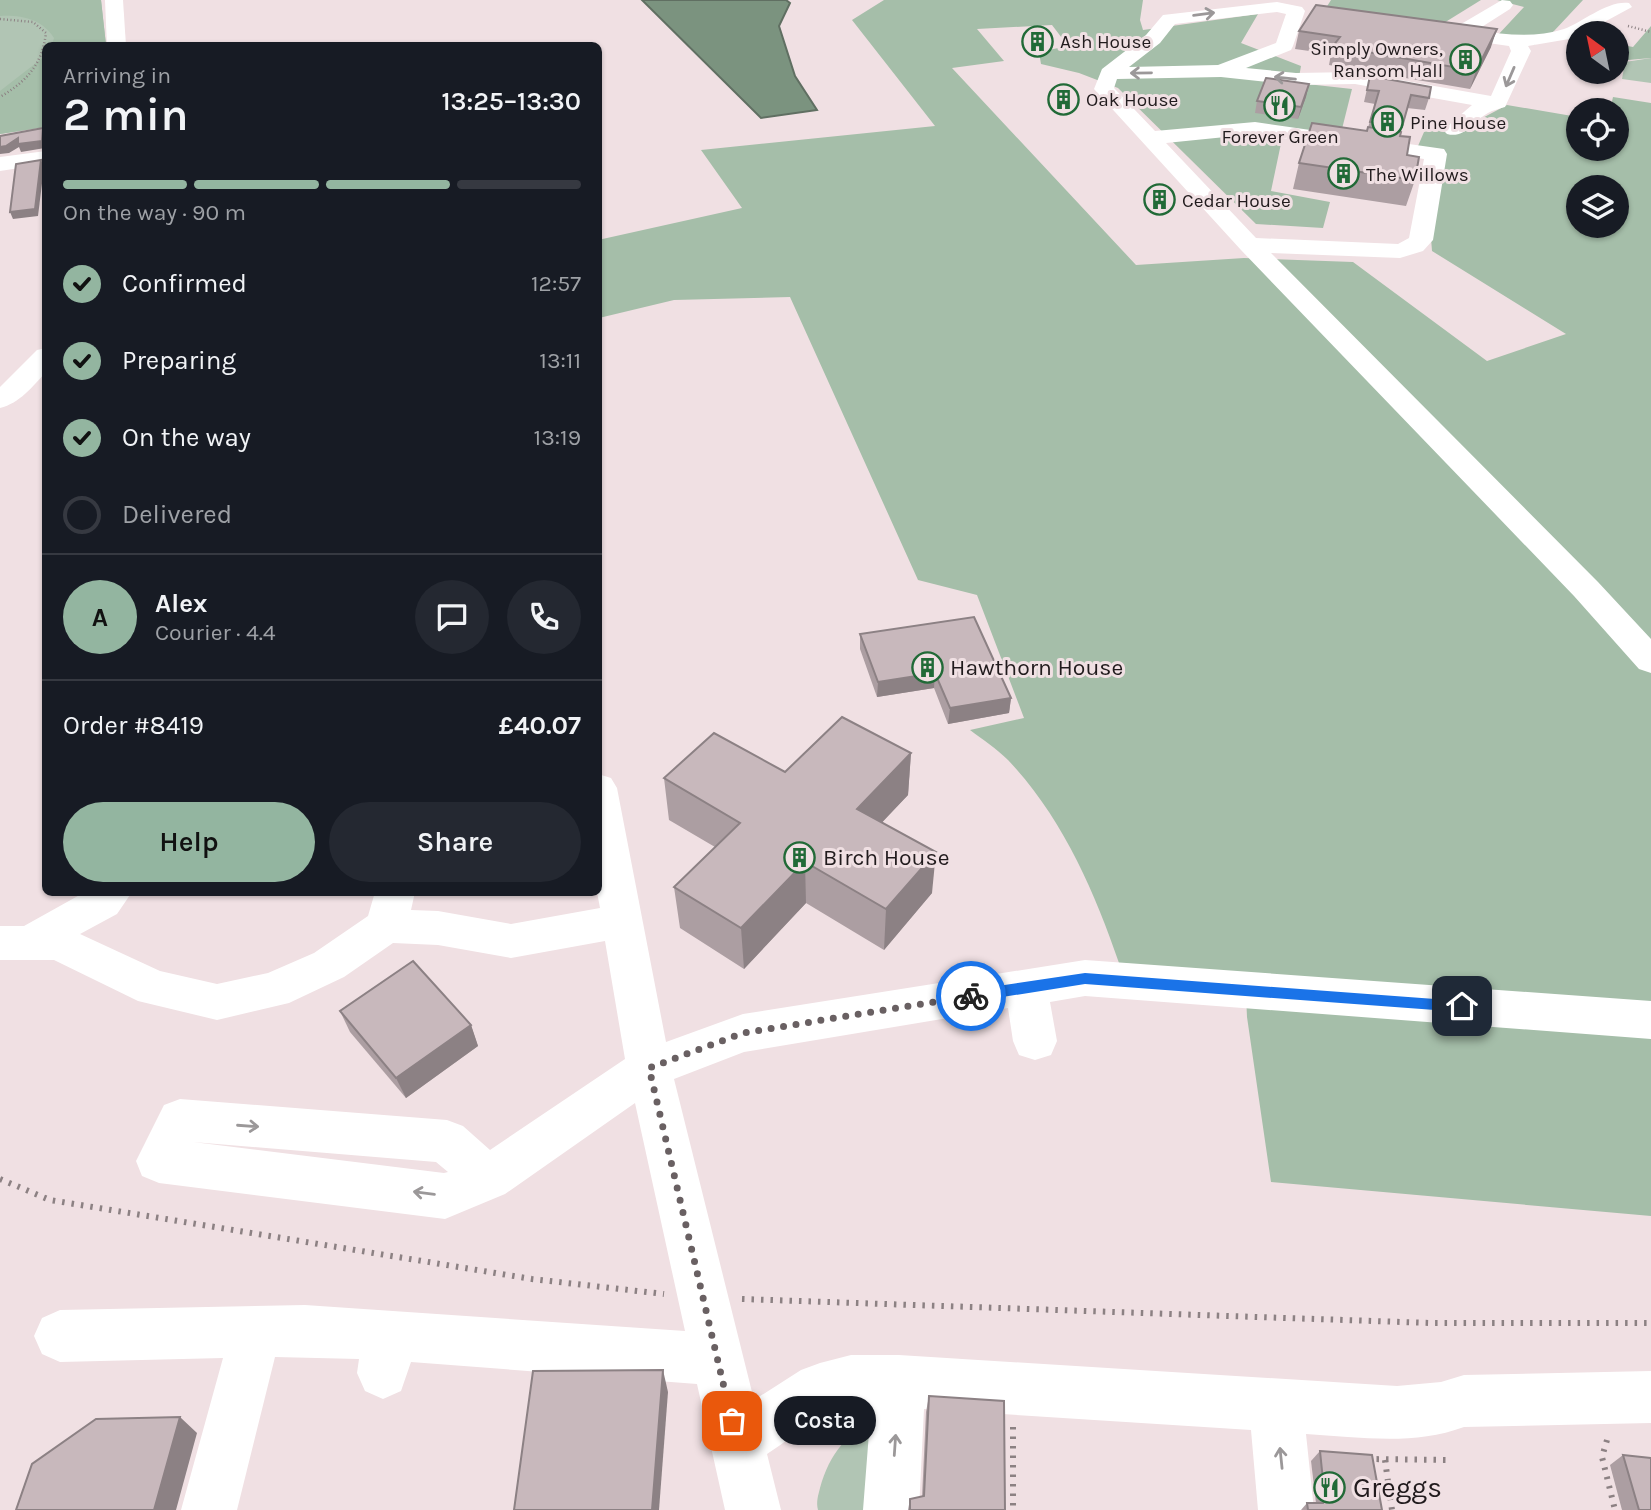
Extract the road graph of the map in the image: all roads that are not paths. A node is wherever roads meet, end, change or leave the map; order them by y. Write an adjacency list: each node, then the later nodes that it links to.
1 (114, 0): 9 (street)
2 (1181, 0): 6 (street)
3 (1596, 0): 10 (street)
4 (1504, 5): 8 (street)
5 (1307, 8): 6 (street, one-way to 5); 11 (street)
6 (1169, 19): 12 (street)
7 (1432, 30): 8 (street)
8 (1459, 33): 10 (street)
9 (117, 42)
10 (1517, 42): 13 (street, one-way to 13)
11 (1221, 71): 12 (street, one-way to 12); 13 (street, one-way to 11)
12 (1109, 73): 15 (street)
13 (1490, 105): 14 (street)
14 (1454, 130)
15 (1151, 138): 18 (street); 18 (street)
16 (42, 159): 17 (street)
17 (0, 164)
18 (1249, 245): 21 (street)
19 (42, 360): 20 (street)
20 (0, 400)
21 (1651, 661)
22 (602, 810): 25 (street)
23 (108, 896): 26 (street)
24 (391, 909): 25 (street); 26 (street)
25 (622, 921): 30 (street)
26 (14, 943)
27 (1026, 987): 28 (street); 29 (street); 30 (street)
28 (1651, 1020)
29 (1035, 1041)
30 (649, 1068): 31 (street); 34 (street)
31 (488, 1178): 31 (street, one-way to 31)
32 (256, 1332): 33 (street); 34 (street); 40 (street)
33 (60, 1336)
34 (716, 1359): 38 (street)
35 (899, 1381): 37 (street); 38 (street); 41 (street, one-way to 35)
36 (1651, 1397): 37 (street)
37 (1276, 1406): 42 (street, one-way to 37)
38 (737, 1442): 39 (street)
39 (754, 1509)
40 (209, 1510)
41 (891, 1510)
42 (1286, 1510)

